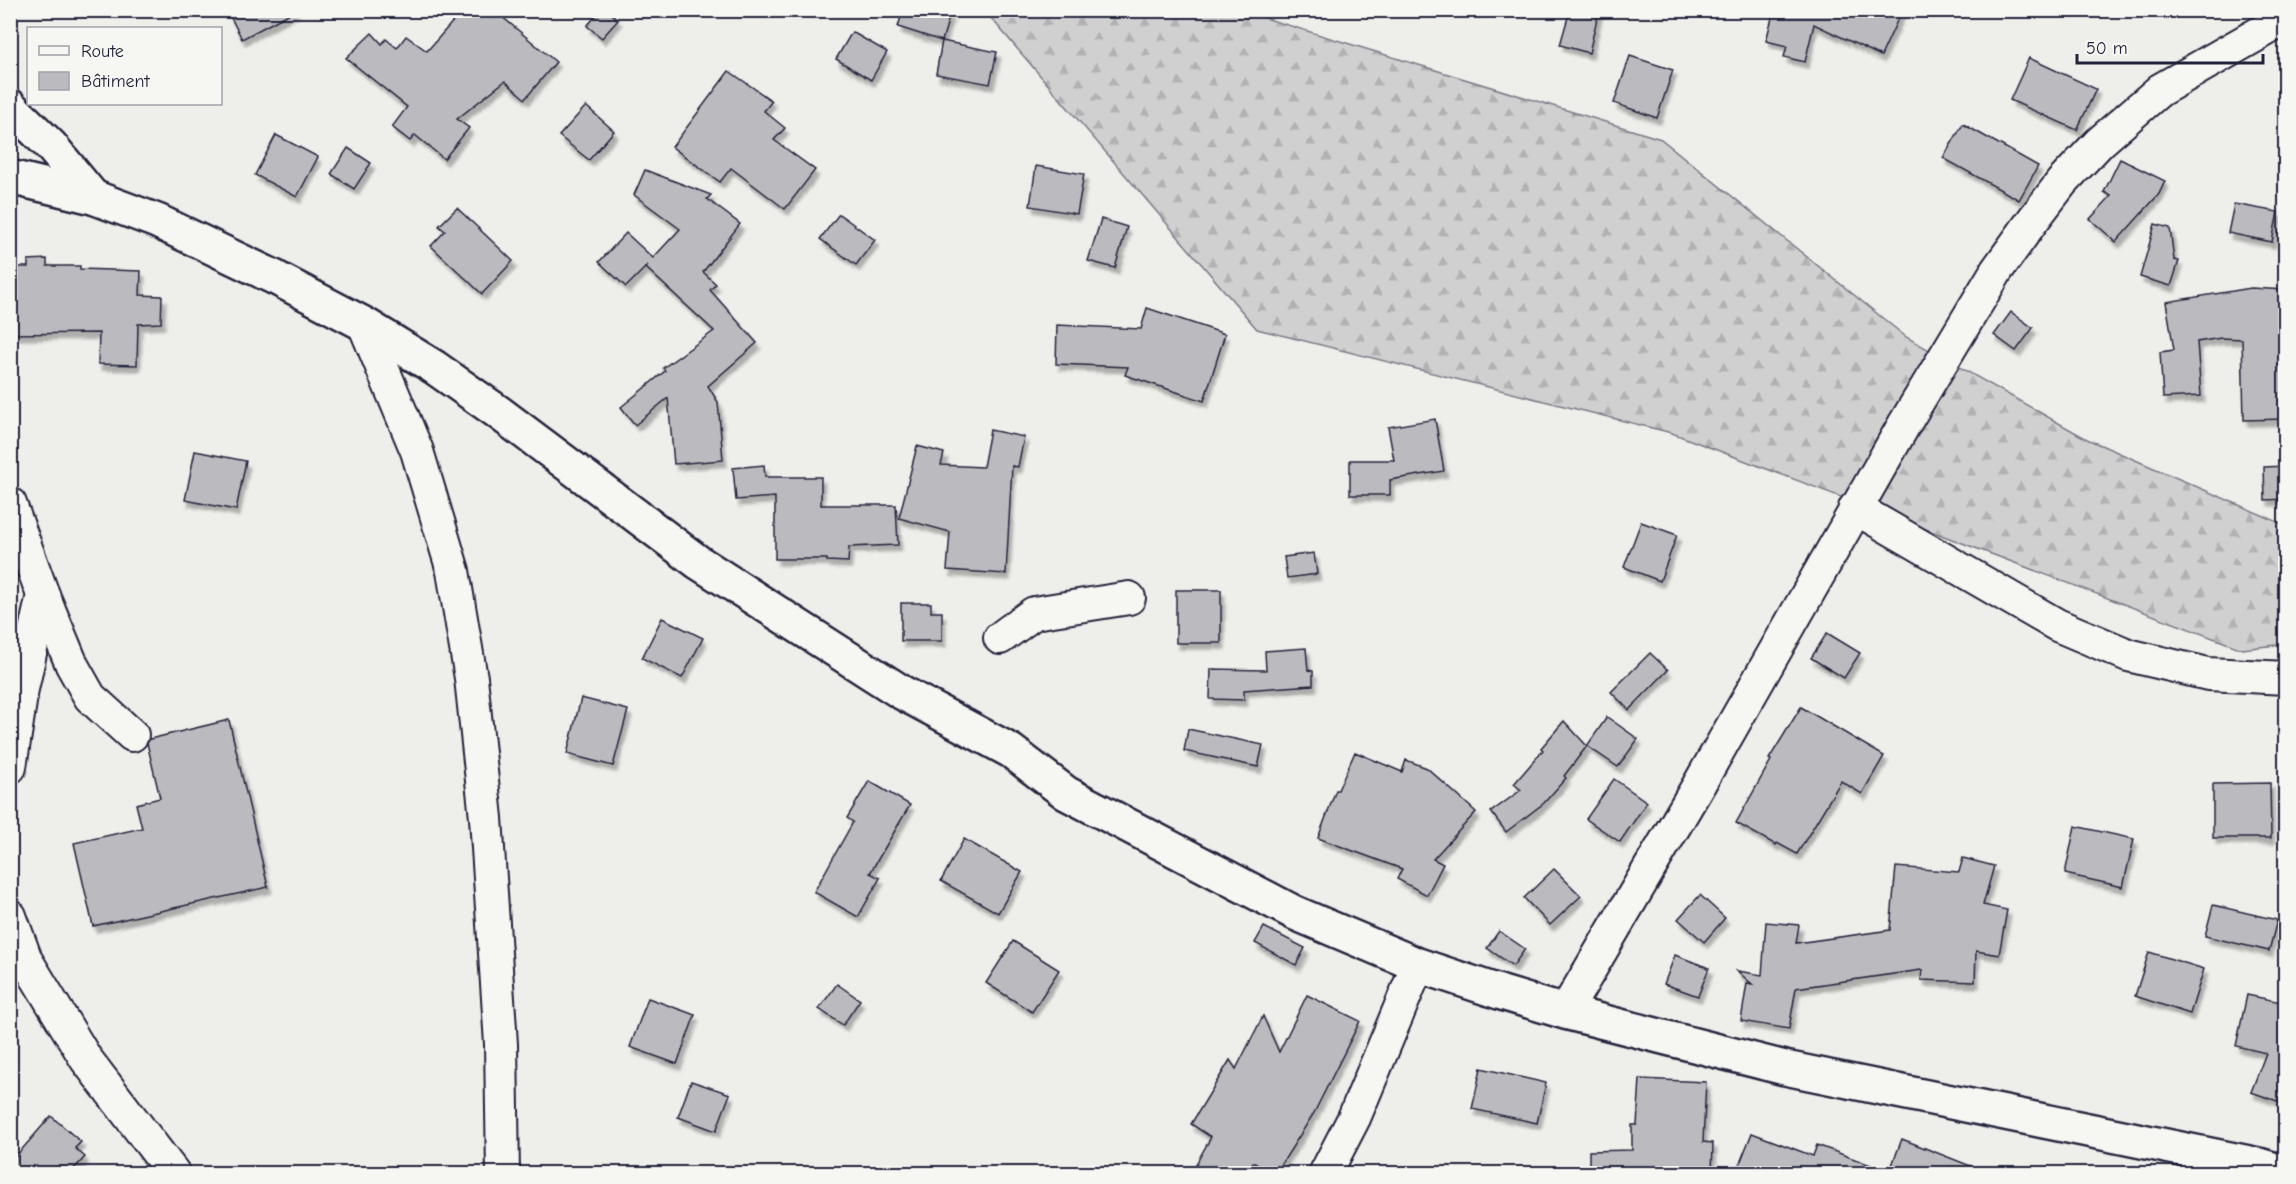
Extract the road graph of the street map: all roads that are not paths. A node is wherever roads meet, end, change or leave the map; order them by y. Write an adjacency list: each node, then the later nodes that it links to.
1 (2286, 18): 7 (street)
2 (10, 106): 4 (main road)
3 (10, 177): 4 (main road)
4 (93, 197): 5 (main road)
5 (363, 324): 15 (main road); 18 (street)
6 (10, 504): 8 (street)
7 (1855, 508): 11 (street); 16 (street)
8 (43, 595): 12 (street); 13 (street)
9 (1129, 598): 10 (street)
10 (1000, 638)
11 (2286, 678)
12 (132, 735)
13 (10, 767)
14 (10, 916): 17 (street)
15 (1418, 964): 16 (main road); 19 (street)
16 (1565, 1012): 20 (main road)
17 (174, 1173)
18 (503, 1173)
19 (1325, 1173)
20 (2286, 1173)

